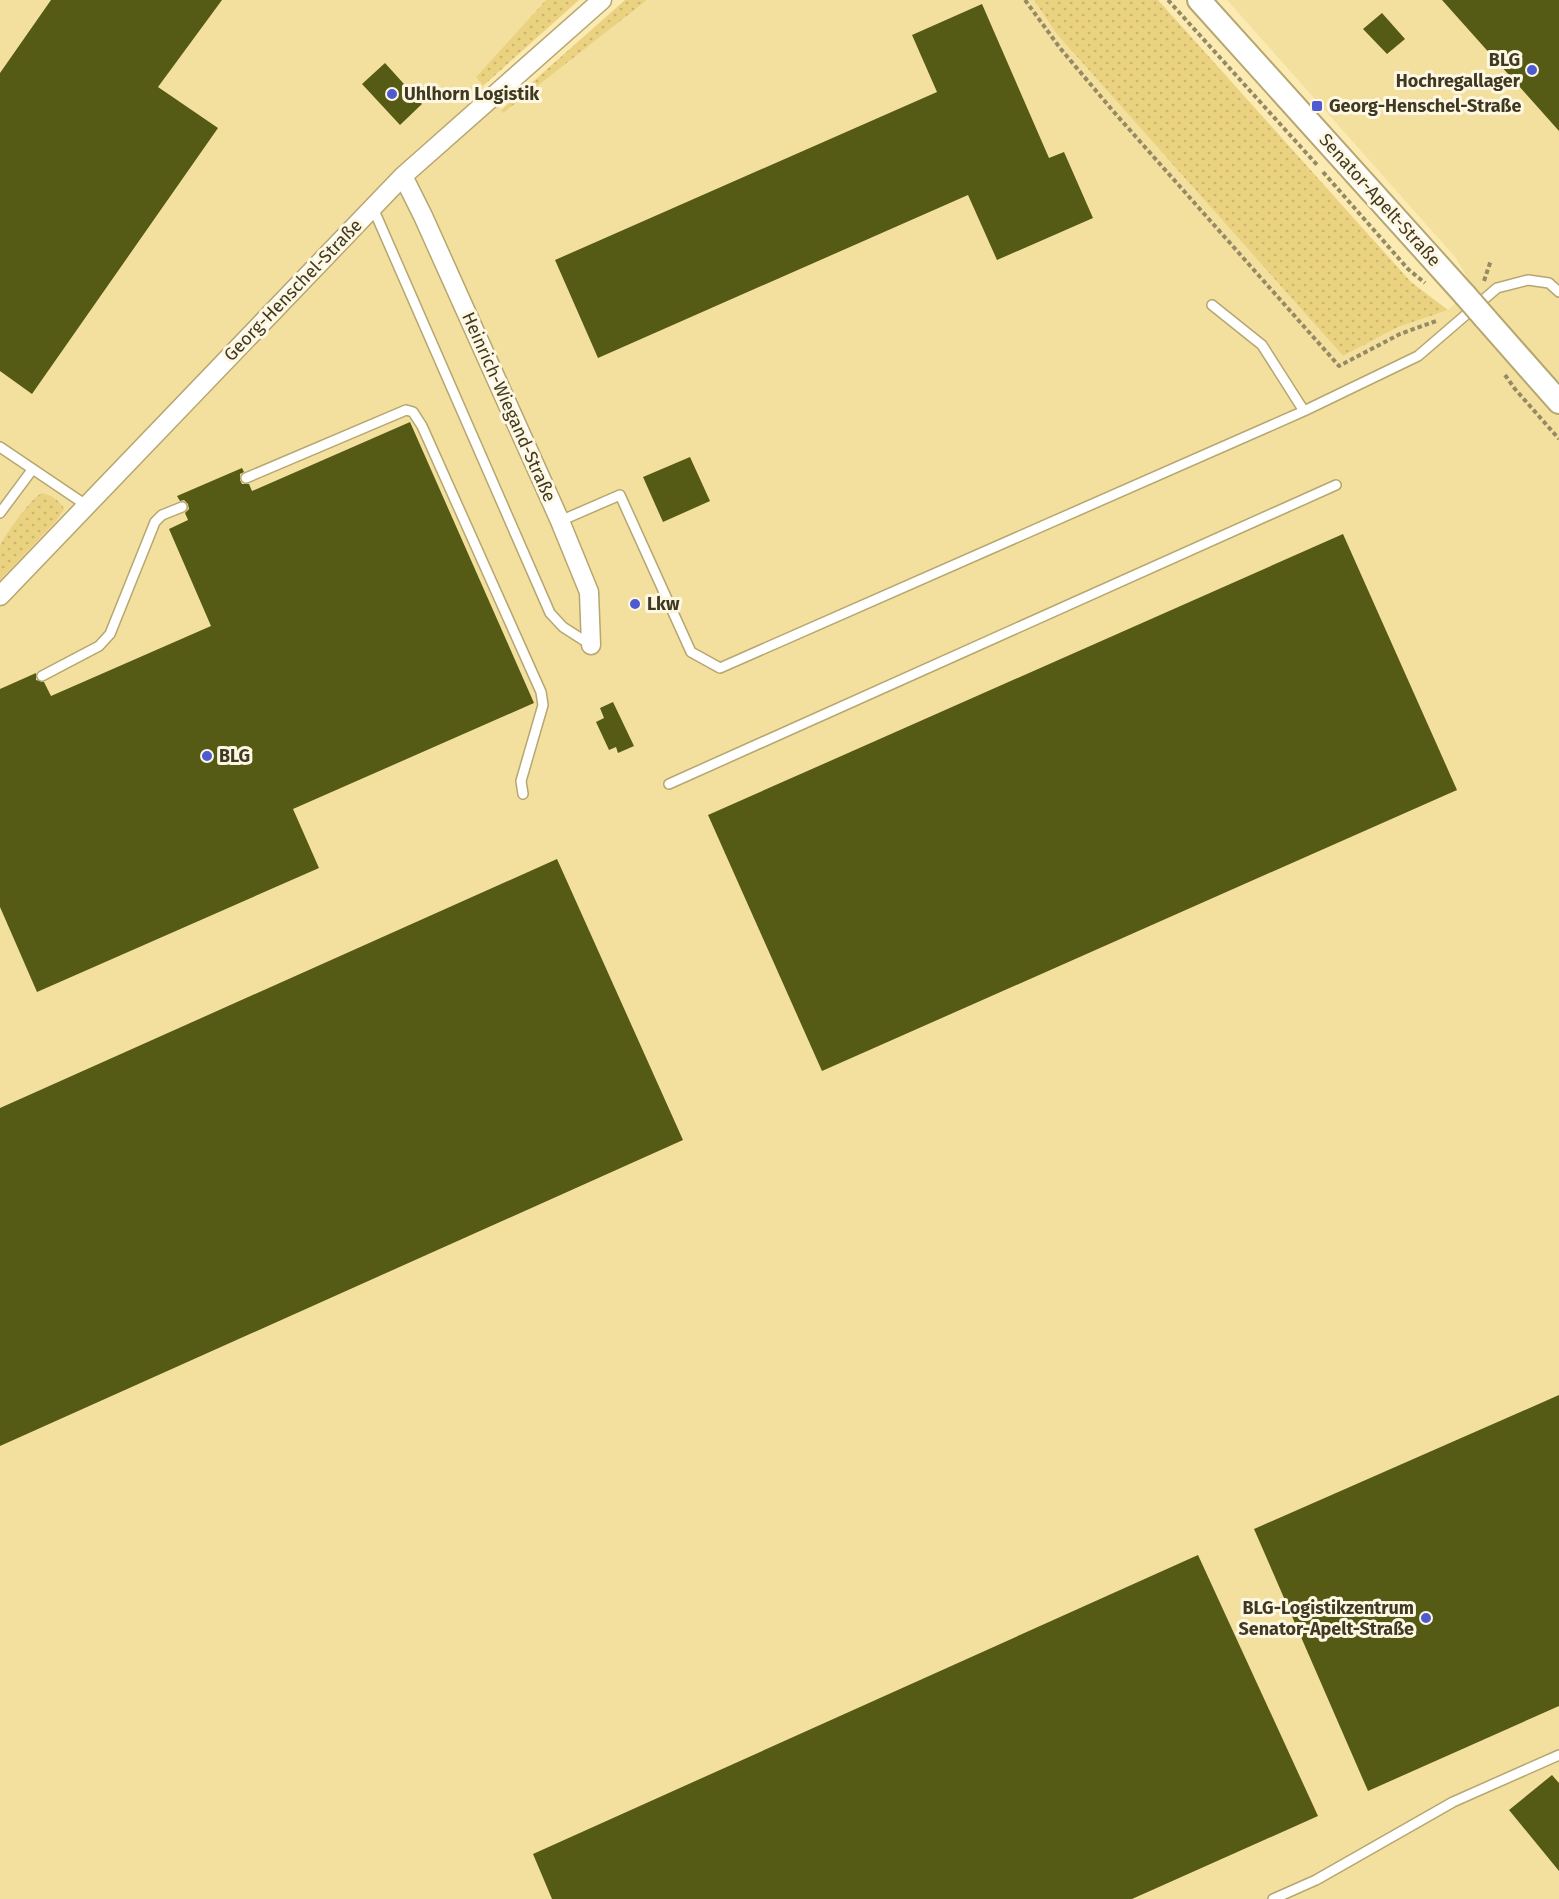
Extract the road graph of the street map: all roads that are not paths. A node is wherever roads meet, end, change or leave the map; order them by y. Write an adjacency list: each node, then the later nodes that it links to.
1 (602, 0): 3 (street, Georg-Henschel-Straße)
2 (1199, 0): 7 (street, Senator-Apelt-Straße, bridge)
3 (404, 176): 4 (street, Georg-Henschel-Straße); 16 (street, Heinrich-Wiegand-Straße)
4 (373, 208): 13 (street, Georg-Henschel-Straße); 18 (lane)
5 (1559, 292): 8 (lane)
6 (1212, 305): 8 (lane)
7 (1559, 402)
8 (1304, 411): 16 (lane)
9 (0, 447): 10 (lane)
10 (32, 470): 13 (lane); 15 (lane)
11 (246, 478): 21 (lane)
12 (1336, 485): 20 (lane)
13 (86, 505): 17 (street, Georg-Henschel-Straße)
14 (182, 507): 19 (lane)
15 (0, 513)
16 (560, 521): 18 (street, Heinrich-Wiegand-Straße)
17 (0, 596)
18 (591, 645)
19 (42, 676)
20 (669, 784)
21 (523, 794)
22 (1559, 1755): 23 (lane)
23 (1273, 1899)

